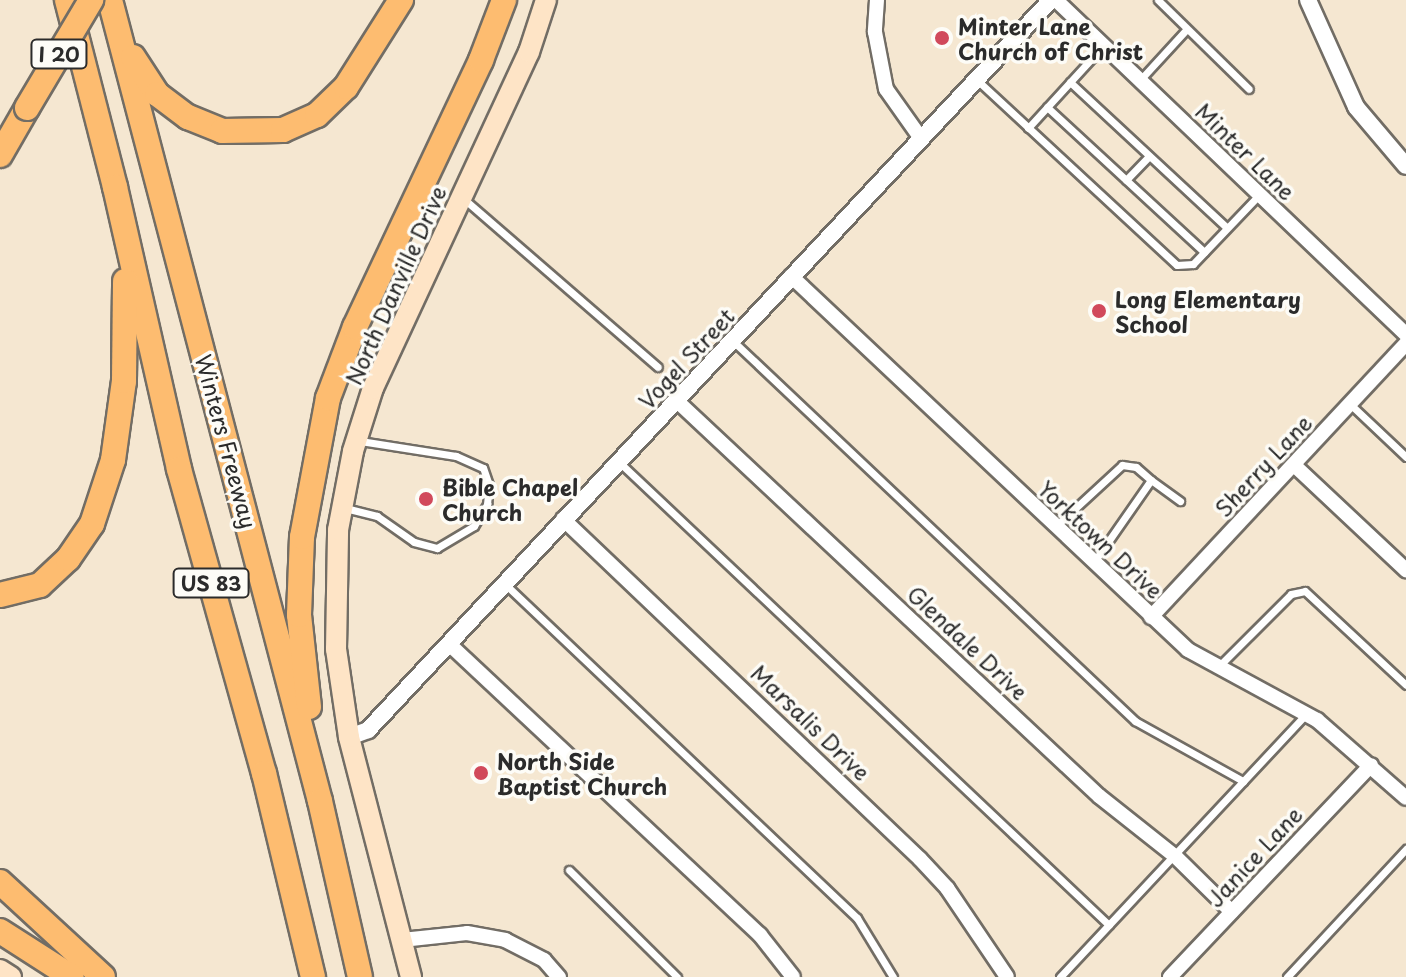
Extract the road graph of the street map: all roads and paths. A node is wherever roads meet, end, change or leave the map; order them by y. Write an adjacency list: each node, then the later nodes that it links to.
1 (67, 0): 25 (highway, US 83)
2 (91, 0): 21 (highway, I 20, bridge)
3 (110, 0): 11 (highway, Winters Freeway / US 83)
4 (401, 0): 11 (highway)
5 (504, 0): 59 (highway)
6 (546, 0): 27 (main road, North Danville Drive)
7 (877, 0): 20 (street)
8 (1054, 0): 13 (street, Minter Lane); 14 (street, Vogel Street)
9 (1158, 0): 12 (lane)
10 (1308, 0): 23 (street)
11 (116, 25): 59 (highway, Winters Freeway / US 83)
12 (1186, 30): 15 (lane); 17 (lane)
13 (1104, 45): 15 (street, Minter Lane); 16 (lane)
14 (975, 79): 19 (lane); 20 (street, Vogel Street)
15 (1140, 80): 26 (street, Minter Lane)
16 (1070, 82): 18 (lane); 22 (lane)
17 (1249, 89)
18 (1047, 107): 19 (lane); 24 (lane)
19 (1028, 128): 29 (lane)
20 (920, 137): 30 (street, Vogel Street)
21 (0, 155)
22 (1149, 156): 24 (lane); 28 (lane)
23 (1406, 166)
24 (1126, 180): 29 (lane)
25 (115, 187): 49 (highway); 72 (highway, US 83)
26 (1260, 194): 28 (lane); 31 (street, Minter Lane)
27 (460, 196): 34 (lane); 37 (main road, North Danville Drive)
28 (1227, 228): 29 (lane)
29 (1204, 252)
30 (791, 276): 32 (street, Vogel Street); 45 (street, Yorktown Drive)
31 (1406, 334)
32 (732, 340): 35 (street, Vogel Street); 57 (lane)
33 (1406, 344): 36 (street, Sherry Lane)
34 (658, 367)
35 (677, 401): 39 (street, Vogel Street); 61 (street, Glendale Drive)
36 (1350, 404): 38 (lane); 40 (street, Sherry Lane)
37 (356, 440): 43 (main road, North Danville Drive); 43 (lane)
38 (1406, 457)
39 (619, 462): 44 (street, Vogel Street); 65 (lane)
40 (1294, 465): 47 (street); 50 (street, Sherry Lane)
41 (1151, 480): 42 (lane); 45 (lane); 46 (lane)
42 (1180, 501)
43 (343, 507): 55 (main road, North Danville Drive)
44 (563, 519): 48 (street, Vogel Street); 79 (street, Marsalis Drive)
45 (1056, 526): 46 (street, Yorktown Drive)
46 (1094, 562): 50 (street, Yorktown Drive)
47 (1406, 570)
48 (504, 584): 51 (street, Vogel Street); 78 (lane)
49 (0, 595)
50 (1151, 617): 52 (street, Yorktown Drive)
51 (449, 644): 55 (street, Vogel Street); 77 (street)
52 (1217, 669): 53 (lane); 54 (street, Yorktown Drive)
53 (1406, 685)
54 (1306, 714): 56 (street, Yorktown Drive); 57 (lane)
55 (349, 737): 67 (main road, North Danville Drive)
56 (1371, 765): 58 (street, Yorktown Drive); 64 (street, Janice Lane)
57 (1243, 781): 61 (lane)
58 (1406, 798)
59 (320, 801): 73 (highway, Winters Freeway / US 83)
60 (1406, 849): 82 (lane)
61 (1174, 856): 64 (street, Glendale Drive); 65 (lane)
62 (569, 870): 76 (lane)
63 (0, 882): 71 (highway)
64 (1232, 912): 81 (street, Janice Lane)
65 (1109, 925): 80 (lane)
66 (0, 931): 70 (highway)
67 (402, 940): 74 (main road, North Danville Drive); 75 (street)
68 (0, 970): 69 (main road)
69 (11, 977)
70 (72, 977)
71 (103, 977)
72 (313, 977)
73 (360, 977)
74 (411, 977)
75 (559, 977)
76 (677, 977)
77 (793, 977)
78 (893, 977)
79 (1007, 977)
80 (1060, 977)
81 (1170, 977)
82 (1287, 977)

